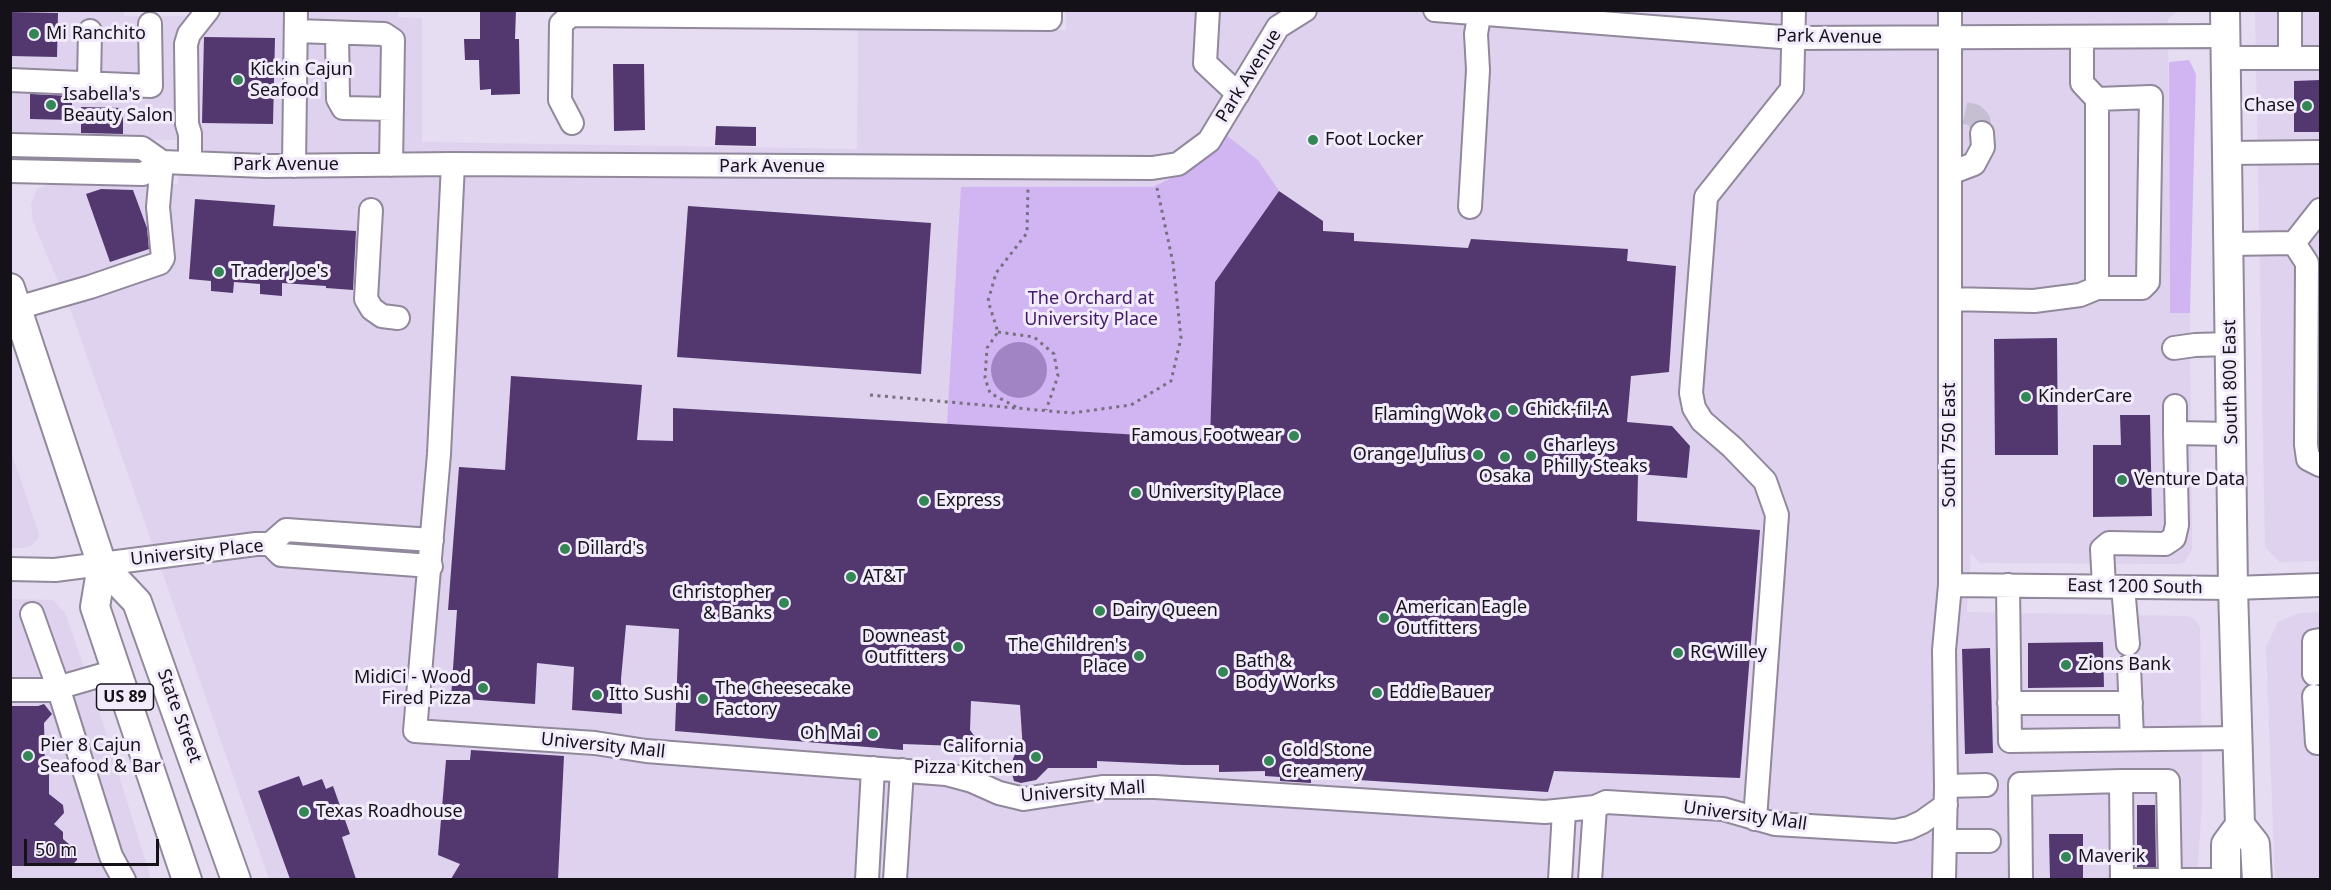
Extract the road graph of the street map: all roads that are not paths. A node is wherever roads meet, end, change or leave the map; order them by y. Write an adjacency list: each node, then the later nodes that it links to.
1 (208, 10): 33 (street)
2 (1208, 10): 24 (street)
3 (1305, 10): 24 (street, Park Avenue)
4 (1434, 10): 9 (street, Park Avenue)
5 (1794, 10): 19 (street)
6 (1950, 10): 17 (street, South 750 East)
7 (2290, 10): 20 (street)
8 (571, 13): 10 (street); 27 (street)
9 (1479, 13): 19 (street, Park Avenue); 39 (street)
10 (823, 14): 11 (street)
11 (1050, 15)
12 (296, 21): 15 (street); 36 (street)
13 (150, 24): 23 (street)
14 (90, 31): 23 (street)
15 (337, 33): 26 (street); 26 (street)
16 (2225, 35): 18 (street, Park Avenue); 20 (street, Park Avenue); 31 (main road, South 800 East)
17 (1950, 37): 18 (street, Park Avenue); 19 (street, Park Avenue); 38 (street, South 750 East)
18 (2082, 37): 25 (street)
19 (1794, 38): 81 (street)
20 (2290, 58): 21 (street, Park Avenue)
21 (2320, 58)
22 (10, 80): 23 (street)
23 (88, 83)
24 (1238, 94): 34 (street, Park Avenue)
25 (2097, 99): 44 (street); 44 (street)
26 (392, 109): 35 (street)
27 (572, 123)
28 (1982, 133): 38 (street)
29 (10, 145): 32 (street, Park Avenue)
30 (2320, 152): 31 (street)
31 (2228, 153): 43 (main road, South 800 East)
32 (162, 162): 33 (street, Park Avenue); 37 (street, Park Avenue); 46 (street)
33 (190, 163): 36 (street, Park Avenue)
34 (453, 164): 35 (street, Park Avenue); 54 (street)
35 (391, 165): 36 (street, Park Avenue)
36 (294, 166)
37 (10, 171)
38 (1950, 173): 45 (street, South 750 East)
39 (1470, 207)
40 (371, 210): 47 (street)
41 (2320, 210): 42 (street)
42 (2294, 243): 43 (street); 53 (street)
43 (2229, 244): 48 (main road, South 800 East)
44 (2097, 288): 45 (street)
45 (1950, 299): 59 (street, South 750 East)
46 (15, 315): 56 (main road, State Street / US 89)
47 (398, 318)
48 (2230, 344): 49 (street); 52 (main road, South 800 East)
49 (2174, 348)
50 (2175, 406): 51 (street)
51 (2175, 433): 52 (street); 62 (street)
52 (2231, 434): 63 (main road, South 800 East)
53 (2320, 465)
54 (432, 540): 55 (street); 57 (street)
55 (270, 544): 56 (street, University Place); 57 (street, University Place)
56 (102, 565): 58 (street, University Place); 66 (main road, State Street / US 89); 87 (main road, State Street / US 89)
57 (430, 566): 74 (street, University Mall)
58 (10, 569)
59 (1950, 585): 60 (street, East 1200 South); 78 (street, South 750 East)
60 (2008, 585): 62 (street, East 1200 South); 70 (street)
61 (2320, 585): 63 (street, East 1200 South)
62 (2114, 586): 63 (street, East 1200 South); 69 (street)
63 (2233, 588): 71 (main road, South 800 East)
64 (32, 614): 67 (street)
65 (2320, 640): 73 (street)
66 (116, 671): 67 (street); 86 (main road, State Street / US 89)
67 (58, 687): 68 (street); 85 (street)
68 (10, 690)
69 (2131, 703): 70 (street); 72 (street)
70 (2009, 704): 72 (street)
71 (2237, 738): 72 (street); 82 (main road, South 800 East)
72 (2132, 739)
73 (2319, 743)
74 (873, 768): 75 (street, University Mall); 88 (street)
75 (902, 770): 80 (street, University Mall); 89 (street)
76 (2121, 781): 93 (street); 94 (street); 96 (street)
77 (1986, 785): 78 (street)
78 (1946, 795): 81 (street, University Mall); 83 (street, South 750 East)
79 (1595, 807): 80 (street, University Mall); 81 (street, University Mall); 91 (street)
80 (1564, 811): 90 (street)
81 (1755, 819)
82 (2240, 825): 97 (main road); 98 (main road, South 800 East)
83 (1945, 841): 84 (street); 92 (street, South 750 East)
84 (1989, 841)
85 (124, 879)
86 (183, 879)
87 (236, 879)
88 (867, 879)
89 (895, 879)
90 (1560, 879)
91 (1590, 879)
92 (1944, 879)
93 (2021, 879)
94 (2122, 879)
95 (2132, 879): 96 (street)
96 (2170, 879): 97 (street)
97 (2225, 879)
98 (2257, 879)

